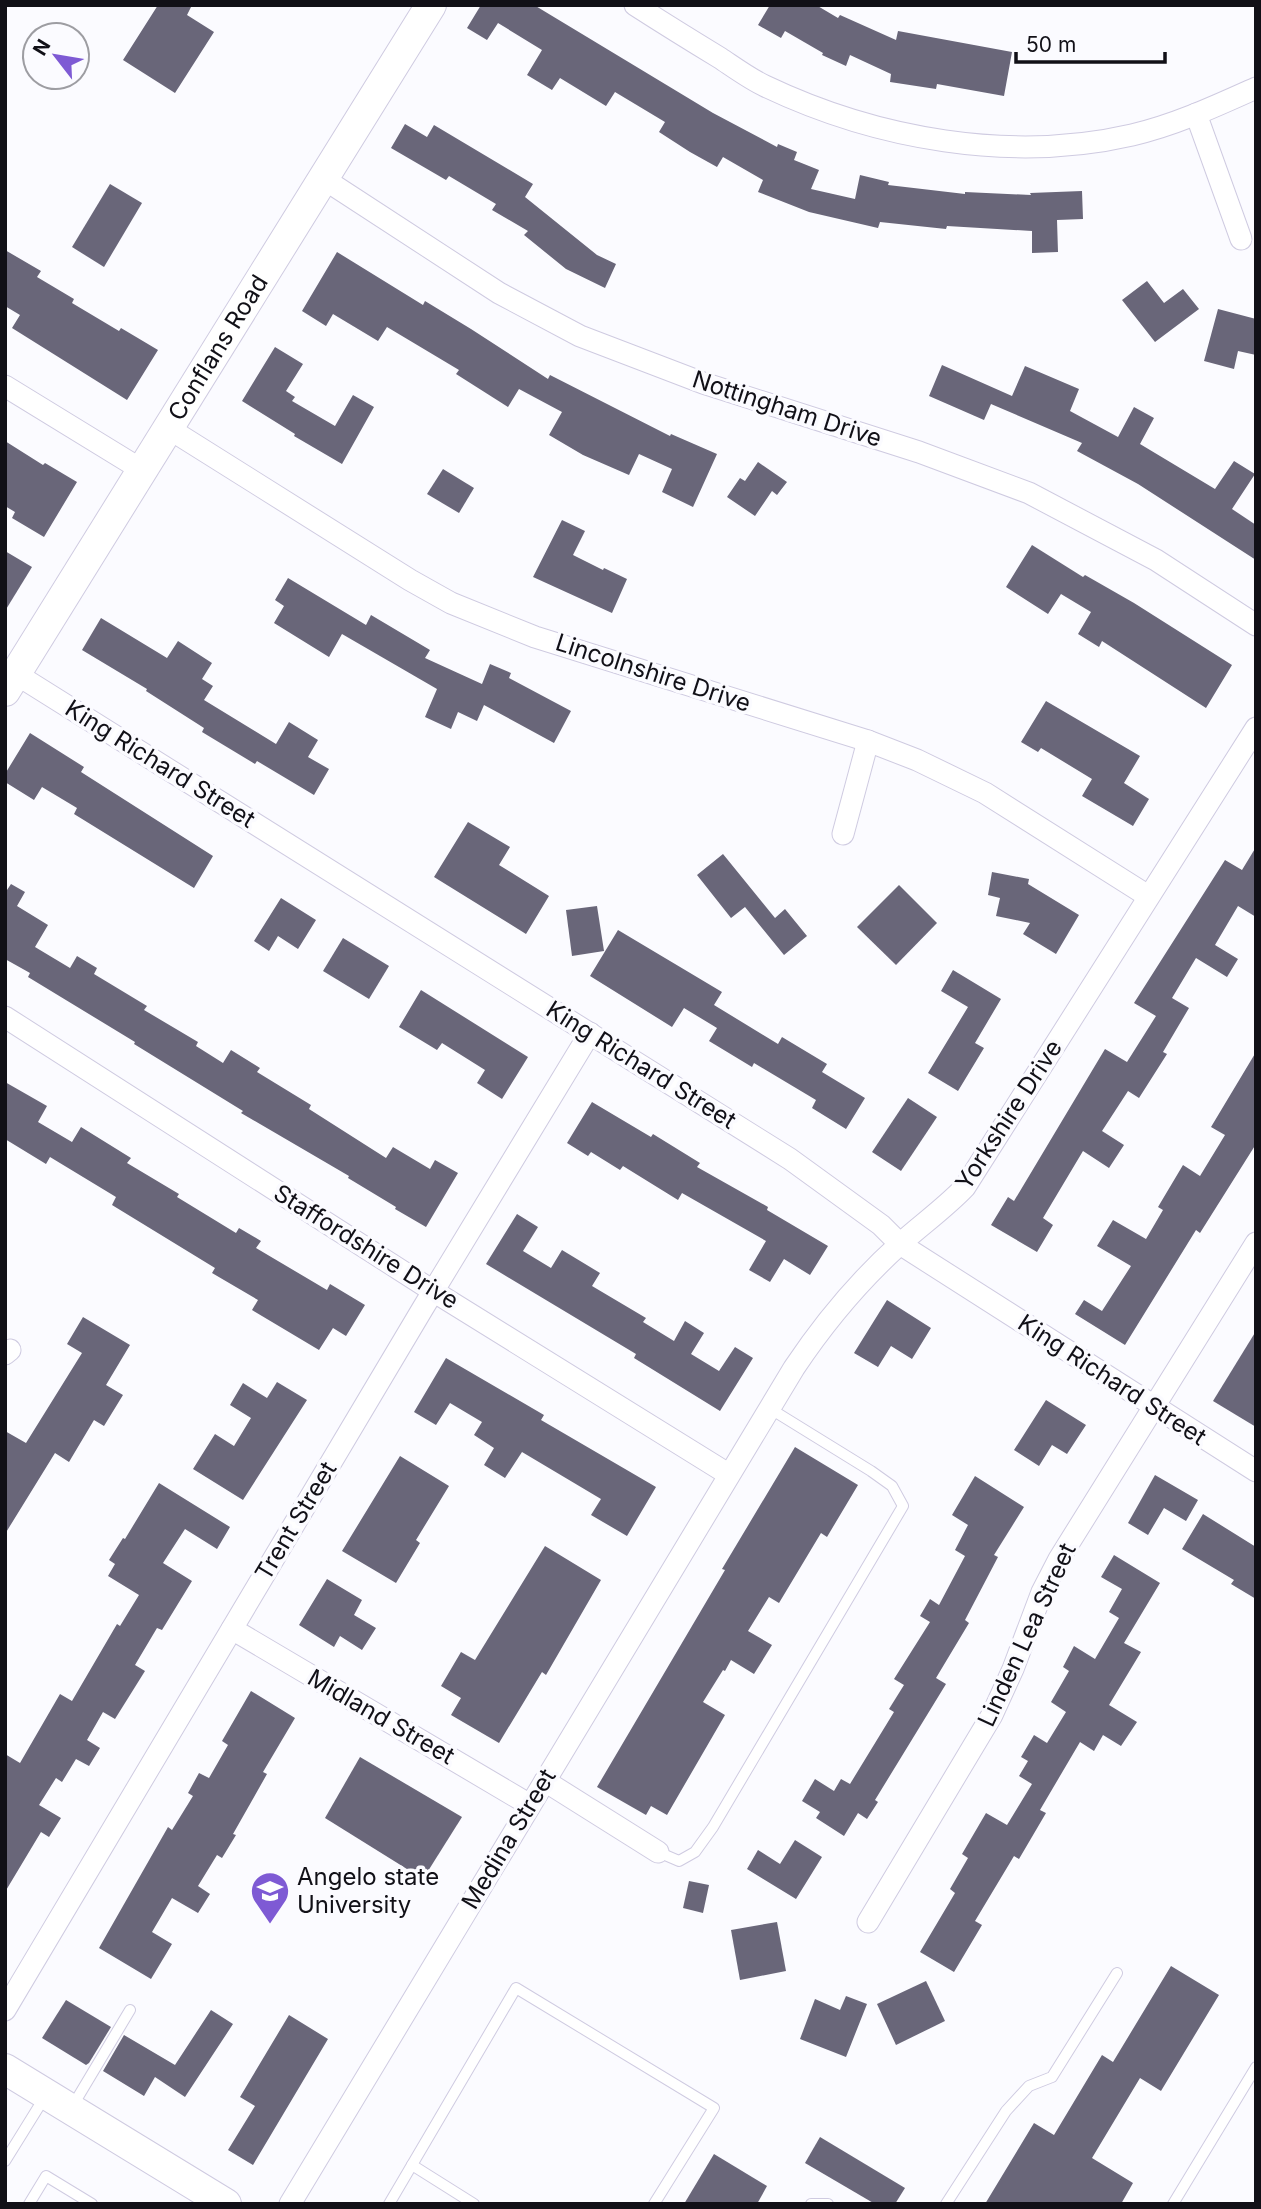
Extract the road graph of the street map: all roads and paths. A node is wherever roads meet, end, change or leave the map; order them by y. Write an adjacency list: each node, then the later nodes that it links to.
1 (430, 5): 5 (main road, Conflans Road)
2 (635, 5): 4 (street)
3 (1256, 88): 4 (street)
4 (1196, 114): 6 (street)
5 (324, 179): 8 (main road, Conflans Road); 10 (street, Nottingham Drive)
6 (1241, 239)
7 (5, 386): 9 (street)
8 (168, 428): 9 (main road, Conflans Road); 13 (street, Lincolnshire Drive)
9 (142, 470): 11 (main road, Conflans Road)
10 (1256, 625)
11 (10, 682): 17 (street, King Richard Street)
12 (1256, 728): 15 (street, Yorkshire Drive)
13 (868, 741): 14 (street); 15 (street, Lincolnshire Drive)
14 (843, 834)
15 (1148, 896): 19 (street, Yorkshire Drive)
16 (5, 1017): 20 (street, Staffordshire Drive)
17 (590, 1033): 19 (street, King Richard Street); 20 (street, Trent Street)
18 (1256, 1243): 21 (street, Linden Lea Street)
19 (900, 1244): 21 (street, King Richard Street); 22 (street, Yorkshire Drive)
20 (433, 1291): 24 (street, Staffordshire Drive); 25 (street, Trent Street)
21 (1153, 1406): 23 (street, King Richard Street); 29 (street, Linden Lea Street)
22 (769, 1408): 24 (street, Yorkshire Drive); 28 (lane)
23 (1256, 1471)
24 (728, 1474): 26 (street, Medina Street)
25 (232, 1629): 27 (street, Midland Street); 31 (street, Trent Street)
26 (545, 1781): 27 (street, Medina Street); 28 (street)
27 (530, 1805): 41 (street, Medina Street)
28 (658, 1852)
29 (868, 1922)
30 (1117, 1973): 47 (lane)
31 (5, 2010)
32 (130, 2010): 35 (lane)
33 (1256, 2067): 48 (lane)
34 (5, 2069): 35 (main road)
35 (59, 2102): 36 (lane); 40 (main road)
36 (5, 2161)
37 (412, 2165): 42 (lane); 43 (lane); 44 (lane)
38 (29, 2204): 39 (lane)
39 (92, 2204)
40 (226, 2204)
41 (290, 2204)
42 (389, 2204)
43 (474, 2204)
44 (654, 2204)
45 (811, 2204): 46 (lane)
46 (828, 2204)
47 (946, 2204)
48 (1173, 2204)

